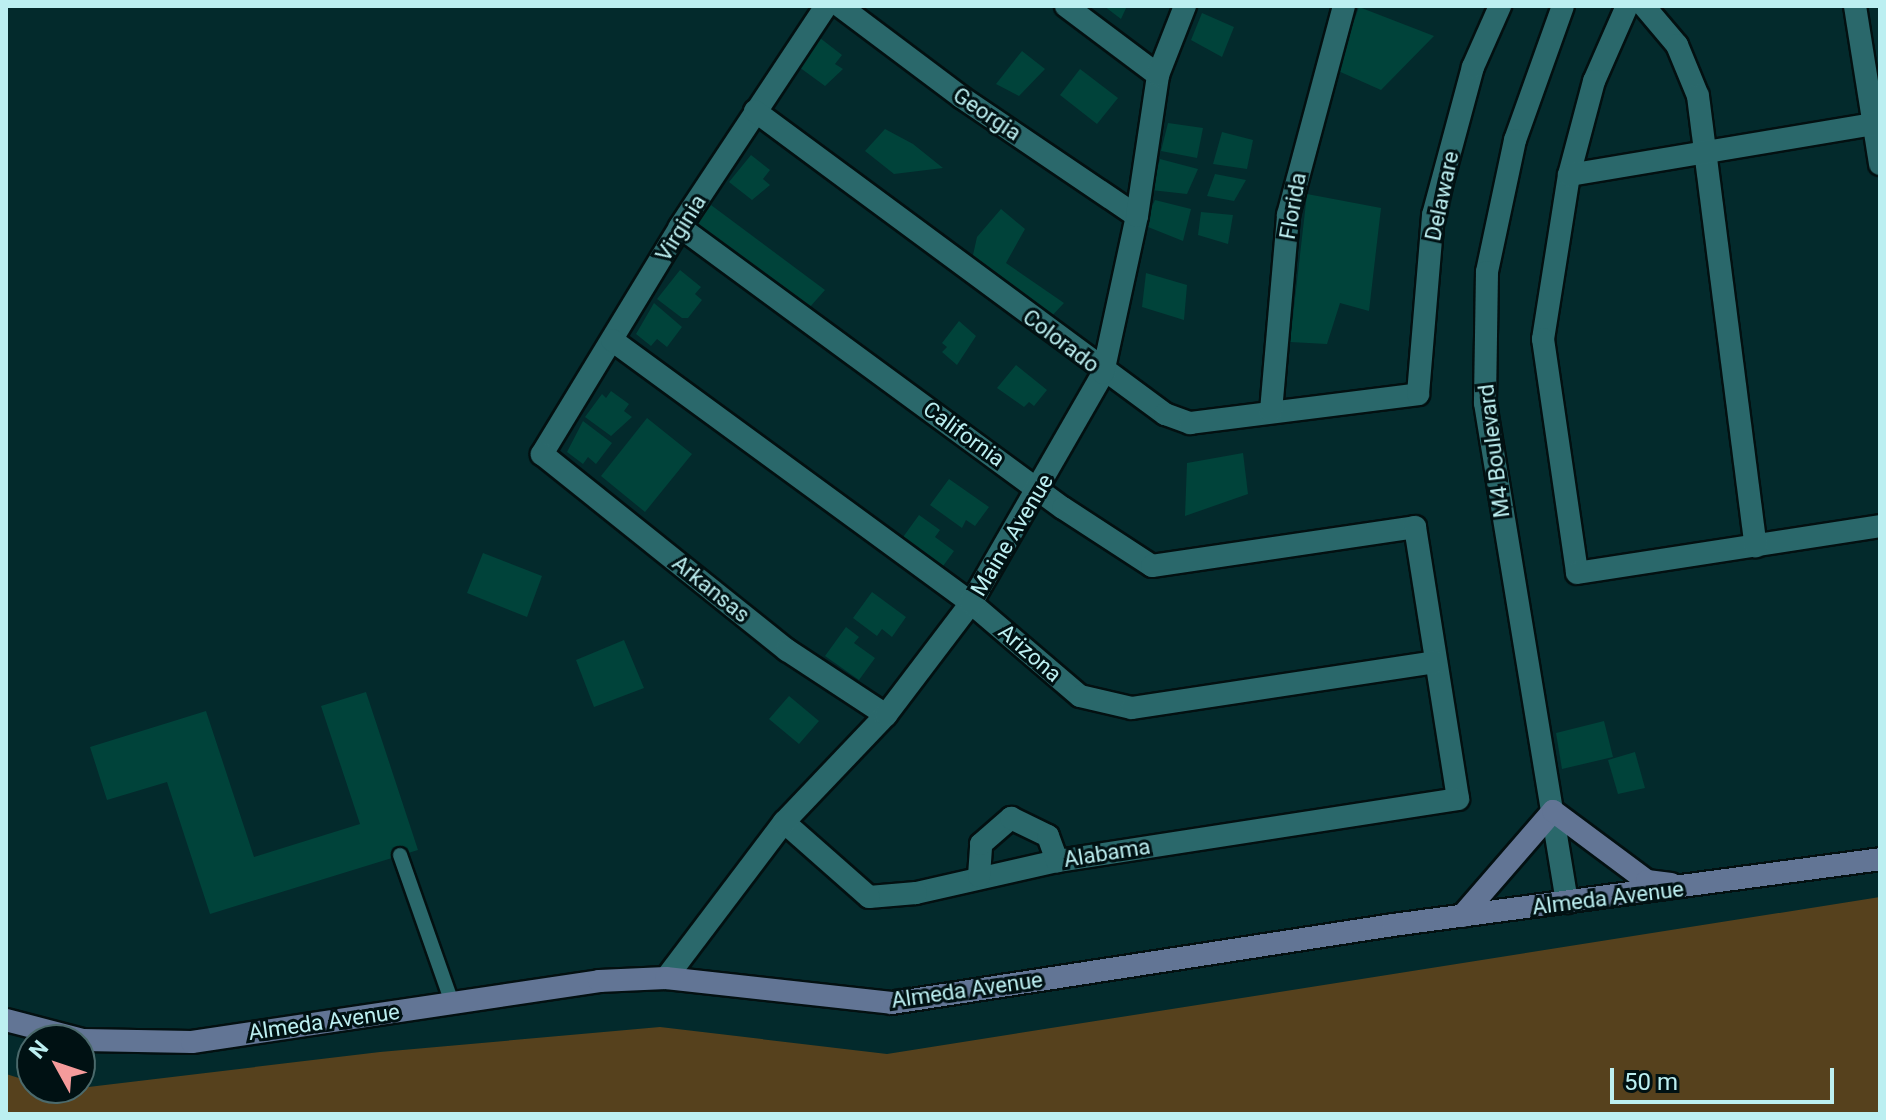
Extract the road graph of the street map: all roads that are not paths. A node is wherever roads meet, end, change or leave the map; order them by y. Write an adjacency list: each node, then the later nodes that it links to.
1 (826, 6): 12 (street, Virginia)
2 (840, 6): 17 (street, Georgia)
3 (1066, 6): 11 (street)
4 (1185, 6): 11 (street, Maine Avenue)
5 (1344, 6): 22 (street, Florida)
6 (1500, 6): 21 (street, Delaware)
7 (1563, 6): 30 (street, M4 Boulevard)
8 (1627, 6): 16 (street)
9 (1644, 6): 14 (street)
10 (1855, 6): 13 (street)
11 (1158, 75): 17 (street, Maine Avenue)
12 (755, 111): 18 (street, Virginia); 20 (street, Colorado)
13 (1877, 124): 14 (street); 15 (street)
14 (1705, 153): 16 (street); 26 (street)
15 (1880, 164)
16 (1569, 175): 26 (street)
17 (1137, 216): 20 (street, Maine Avenue)
18 (680, 227): 19 (street, Virginia); 24 (street, California)
19 (612, 340): 23 (street, Virginia); 27 (street, Arizona)
20 (1103, 373): 22 (street, Colorado); 24 (street, Maine Avenue)
21 (1418, 394): 22 (street, Colorado)
22 (1271, 411)
23 (542, 454): 29 (street, Arkansas)
24 (1041, 489): 27 (street, Maine Avenue); 28 (street, California)
25 (1880, 526): 26 (street)
26 (1756, 546)
27 (971, 603): 28 (street, Arizona); 29 (street, Maine Avenue)
28 (1436, 662): 34 (street, Alabama)
29 (886, 715): 31 (street, Maine Avenue)
30 (1553, 811): 36 (main road); 37 (street, M4 Boulevard); 38 (main road)
31 (784, 822): 35 (street, Alabama); 39 (street, Maine Avenue)
32 (400, 855): 40 (lane)
33 (1880, 859): 36 (main road, Almeda Avenue)
34 (1057, 861): 35 (street, Alabama); 35 (street)
35 (979, 876)
36 (1699, 887): 37 (main road, Almeda Avenue)
37 (1567, 902): 38 (main road, Almeda Avenue)
38 (1462, 916): 39 (main road, Almeda Avenue)
39 (666, 978): 40 (main road, Almeda Avenue)
40 (452, 1003): 41 (main road, Almeda Avenue)
41 (6, 1020)

